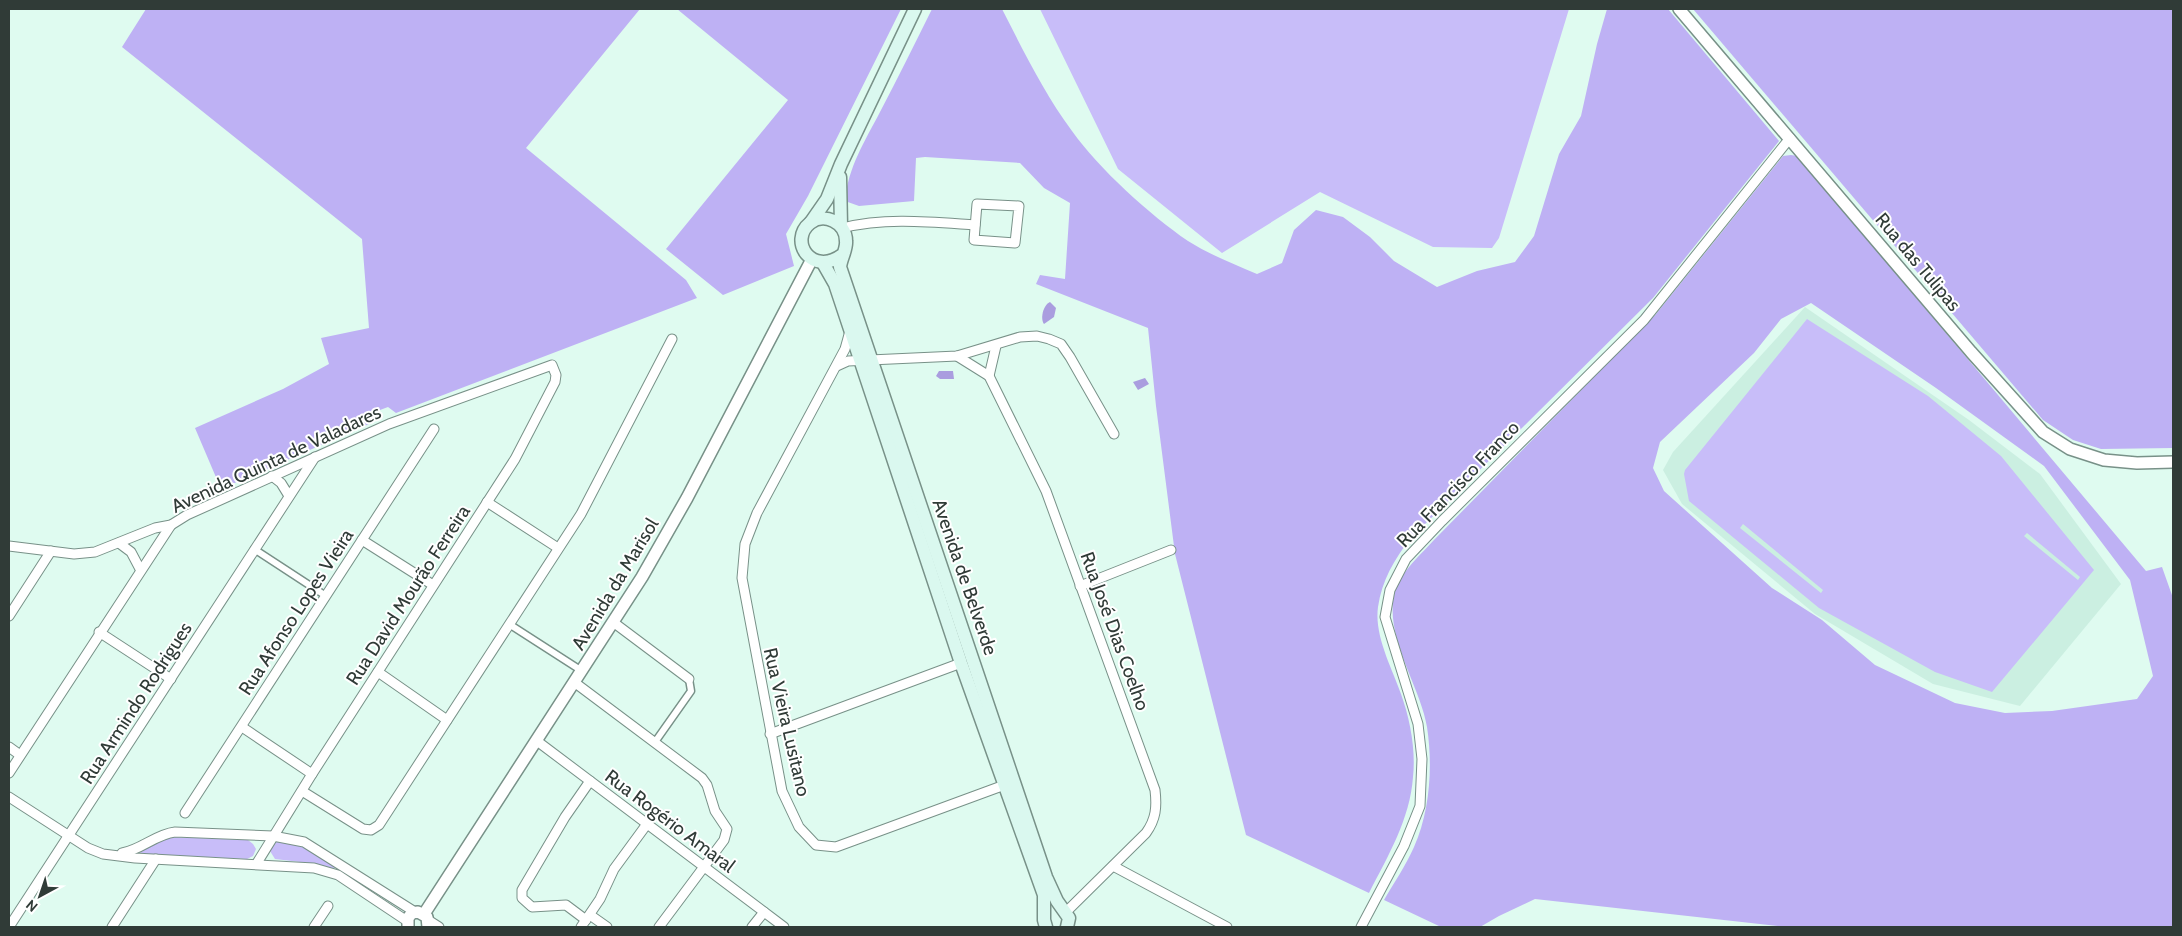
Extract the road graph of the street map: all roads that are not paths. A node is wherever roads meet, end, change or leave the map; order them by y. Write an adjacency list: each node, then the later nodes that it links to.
1 (915, 9): 4 (main road)
2 (1679, 9): 3 (street, Rua das Tulipas)
3 (1790, 138): 21 (street, Rua das Tulipas); 85 (street, Rua Francisco Franco)
4 (841, 164): 5 (main road); 7 (main road, Avenida de Belverde)
5 (811, 222): 7 (main road); 9 (main road, Avenida de Belverde)
6 (975, 225): 6 (street); 7 (street)
7 (842, 227): 8 (main road, Avenida de Belverde)
8 (842, 255): 9 (main road); 14 (main road, Avenida de Belverde)
9 (818, 261): 10 (main road, Avenida de Belverde); 38 (street, Avenida da Marisol)
10 (850, 331): 14 (main road, Avenida de Belverde); 16 (street, Rua Vieira Lusitano)
11 (672, 339): 29 (street)
12 (996, 346): 13 (street); 17 (street); 19 (street)
13 (957, 356): 14 (street); 17 (street)
14 (866, 360): 16 (street); 41 (main road, Avenida de Belverde); 57 (main road, Avenida de Belverde)
15 (552, 365): 20 (street, Avenida Quinta de Valadares); 24 (street, Rua David Mourão Ferreira)
16 (837, 366): 49 (street, Rua Vieira Lusitano)
17 (989, 376): 35 (street, Rua José Dias Coelho)
18 (434, 429): 26 (street, Rua Afonso Lopes Vieira)
19 (1114, 434)
20 (315, 456): 22 (street, Avenida Quinta de Valadares); 23 (street, Rua Armindo Rodrigues)
21 (2173, 462)
22 (272, 476): 23 (street); 25 (street, Avenida Quinta de Valadares)
23 (289, 496): 30 (street, Rua Armindo Rodrigues)
24 (487, 502): 29 (street); 34 (street, Rua David Mourão Ferreira)
25 (171, 525): 27 (street, Avenida Quinta de Valadares); 33 (street)
26 (362, 540): 34 (street); 36 (street, Rua Afonso Lopes Vieira)
27 (119, 543): 32 (street, Avenida Quinta de Valadares); 33 (street)
28 (9, 546): 32 (street, Avenida Quinta de Valadares)
29 (558, 548): 39 (street)
30 (254, 550): 36 (street); 44 (street, Rua Armindo Rodrigues)
31 (1171, 550): 35 (street)
32 (51, 551): 37 (street)
33 (140, 569): 40 (street)
34 (433, 585): 43 (street, Rua David Mourão Ferreira)
35 (1080, 586): 67 (street, Rua José Dias Coelho)
36 (326, 596): 48 (street, Rua Afonso Lopes Vieira)
37 (9, 616)
38 (614, 622): 42 (street, Avenida da Marisol); 45 (street)
39 (509, 624): 42 (street); 47 (street)
40 (100, 632): 44 (street); 53 (street)
41 (961, 663): 49 (street); 57 (main road, Avenida de Belverde)
42 (582, 670): 46 (street, Avenida da Marisol)
43 (378, 672): 47 (street); 55 (street, Rua David Mourão Ferreira)
44 (171, 679): 62 (street, Rua Armindo Rodrigues)
45 (688, 679): 51 (street)
46 (574, 682): 50 (street, Avenida da Marisol); 51 (street)
47 (447, 720): 58 (street)
48 (242, 727): 55 (street); 60 (street, Rua Afonso Lopes Vieira)
49 (770, 734): 57 (street, Rua Vieira Lusitano)
50 (537, 741): 56 (street, Rua Rogério Amaral); 72 (street, Avenida da Marisol)
51 (655, 742): 68 (street)
52 (9, 747): 53 (street)
53 (20, 755): 54 (street)
54 (9, 773)
55 (312, 774): 58 (street, Rua David Mourão Ferreira)
56 (590, 781): 61 (street, Rua Rogério Amaral); 73 (street)
57 (1010, 783): 71 (main road, Avenida de Belverde); 74 (main road, Avenida de Belverde)
58 (302, 791): 63 (street, Rua David Mourão Ferreira)
59 (9, 796): 62 (street)
60 (186, 813)
61 (647, 824): 68 (street, Rua Rogério Amaral); 73 (street)
62 (69, 835): 64 (street); 75 (street, Rua Armindo Rodrigues)
63 (272, 836): 64 (street); 66 (street, Rua David Mourão Ferreira); 72 (street)
64 (112, 855): 65 (street)
65 (156, 859): 66 (street); 76 (street)
66 (257, 863): 72 (street)
67 (1112, 866): 71 (street, Rua José Dias Coelho); 84 (street)
68 (705, 868): 70 (street, Rua Rogério Amaral); 80 (street)
69 (328, 906): 77 (street)
70 (764, 912): 81 (street); 82 (street, Rua Rogério Amaral)
71 (1066, 917): 74 (main road); 83 (main road)
72 (418, 920): 78 (street)
73 (586, 921): 79 (street)
74 (1043, 924)
75 (9, 927)
76 (112, 927)
77 (314, 927)
78 (439, 927)
79 (607, 927)
80 (659, 927)
81 (752, 927)
82 (784, 927)
83 (1080, 927)
84 (1227, 927)
85 (1362, 927)

